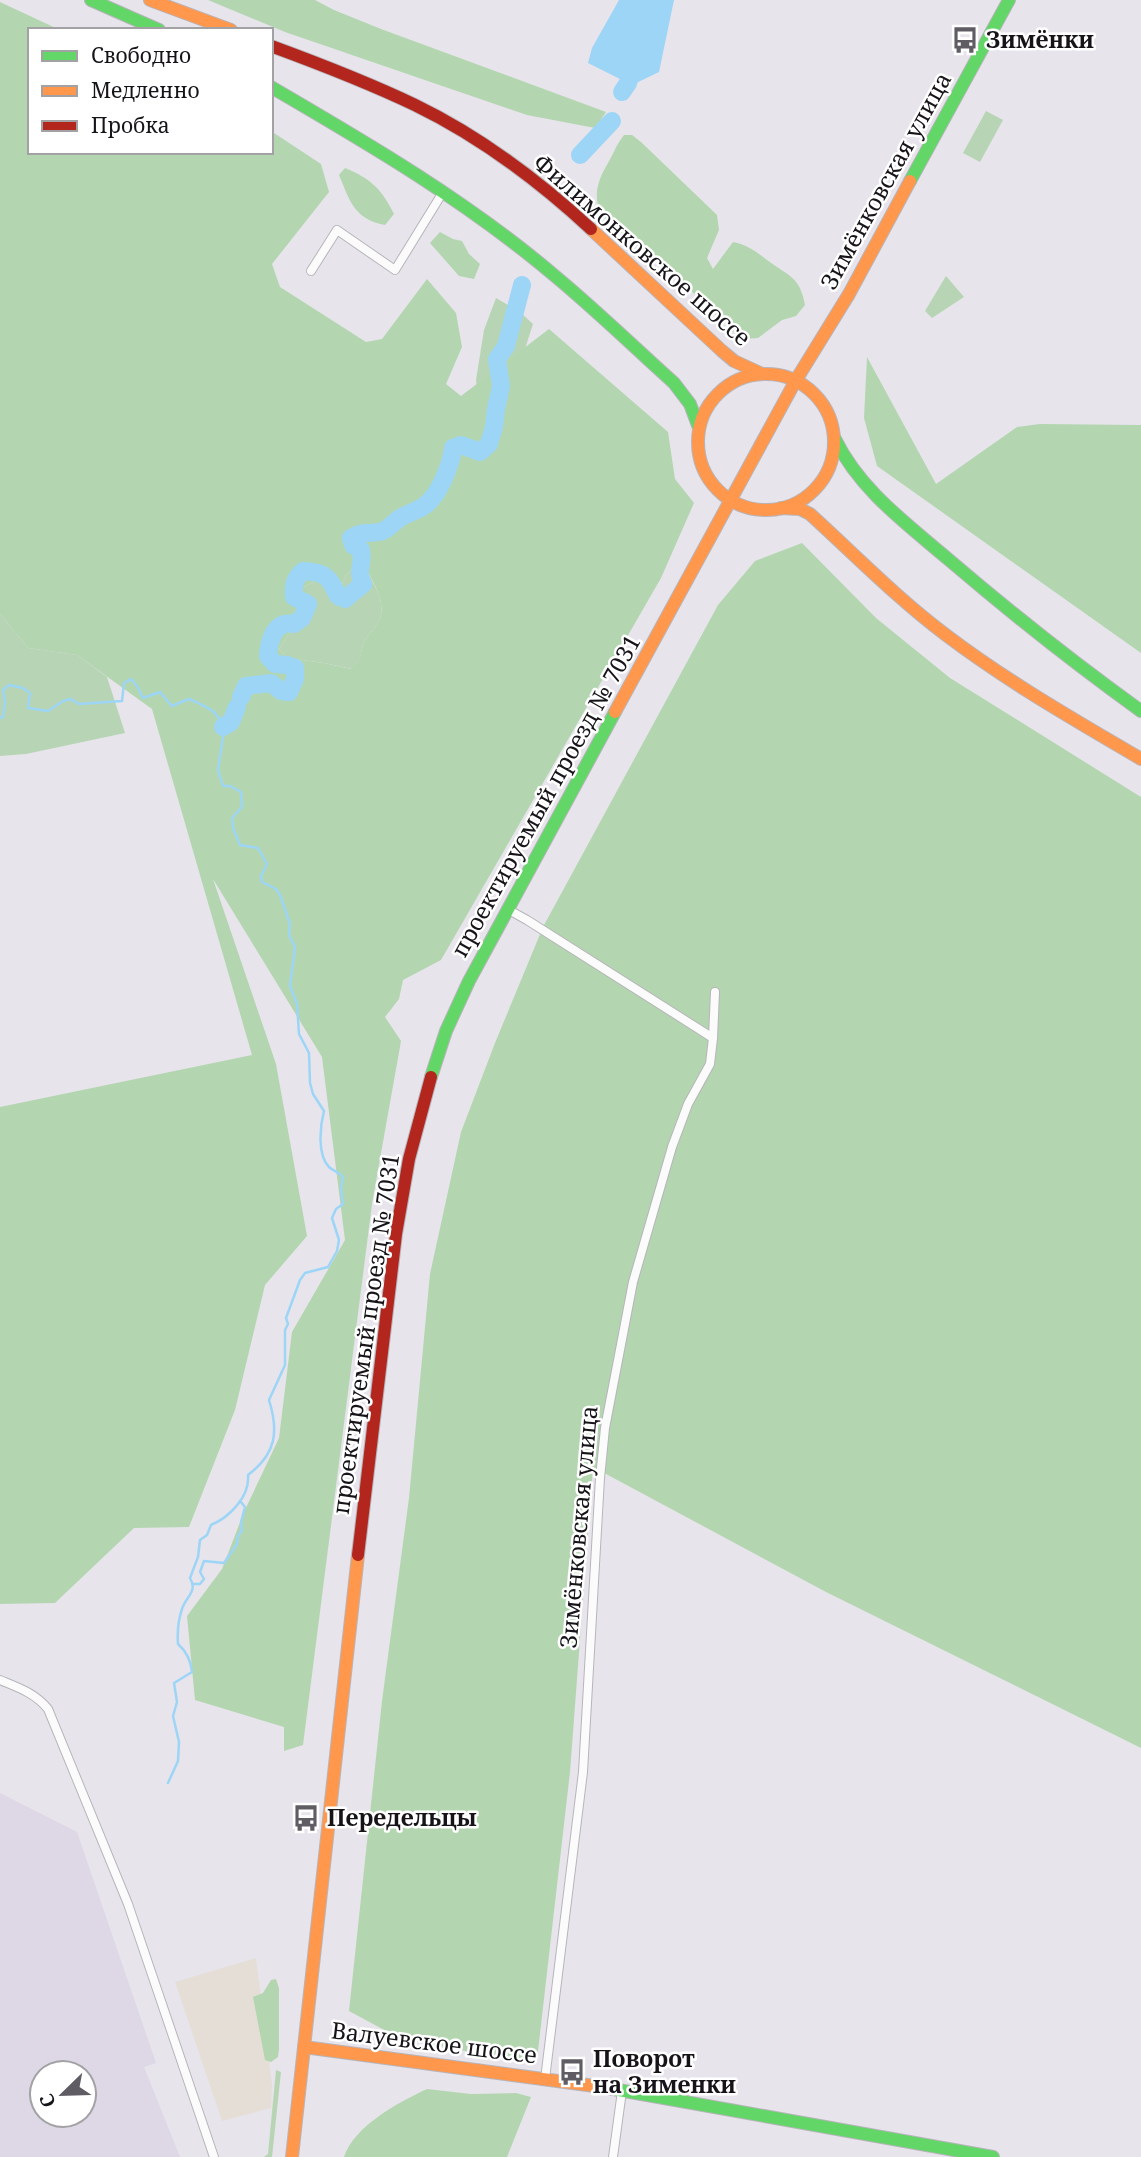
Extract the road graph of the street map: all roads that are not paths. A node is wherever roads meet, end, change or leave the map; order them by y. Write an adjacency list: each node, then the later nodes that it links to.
1 (91, 0): 4 (main road)
2 (150, 0): 5 (main road)
3 (1009, 0): 11 (main road, Зимёнковская улица)
4 (154, 28)
5 (226, 28)
6 (273, 47): 10 (main road, Филимонковское шоссе)
7 (273, 88): 8 (main road)
8 (443, 192): 9 (street); 12 (main road)
9 (311, 271)
10 (760, 373): 11 (main road, Филимонковское шоссе); 12 (main road, Филимонковское шоссе)
11 (796, 380): 13 (main road, Филимонковское шоссе); 14 (main road, проектируемый проезд № 7031)
12 (699, 428): 14 (main road)
13 (834, 436): 15 (main road); 16 (main road, Филимонковское шоссе)
14 (732, 500): 15 (main road); 18 (main road, проектируемый проезд № 7031)
15 (781, 508): 17 (main road)
16 (1141, 712)
17 (1141, 759)
18 (507, 909): 20 (street); 22 (main road, проектируемый проезд № 7031)
19 (715, 992): 20 (street, Зимёнковская улица)
20 (713, 1038): 23 (street, Зимёнковская улица)
21 (0, 1680): 25 (street)
22 (304, 2048): 23 (main road, Валуевское шоссе); 26 (main road, Валуевское шоссе)
23 (545, 2079): 24 (main road, Валуевское шоссе)
24 (622, 2091): 27 (street); 28 (main road, Валуевское шоссе)
25 (214, 2157)
26 (292, 2157)
27 (612, 2157)
28 (993, 2157)

